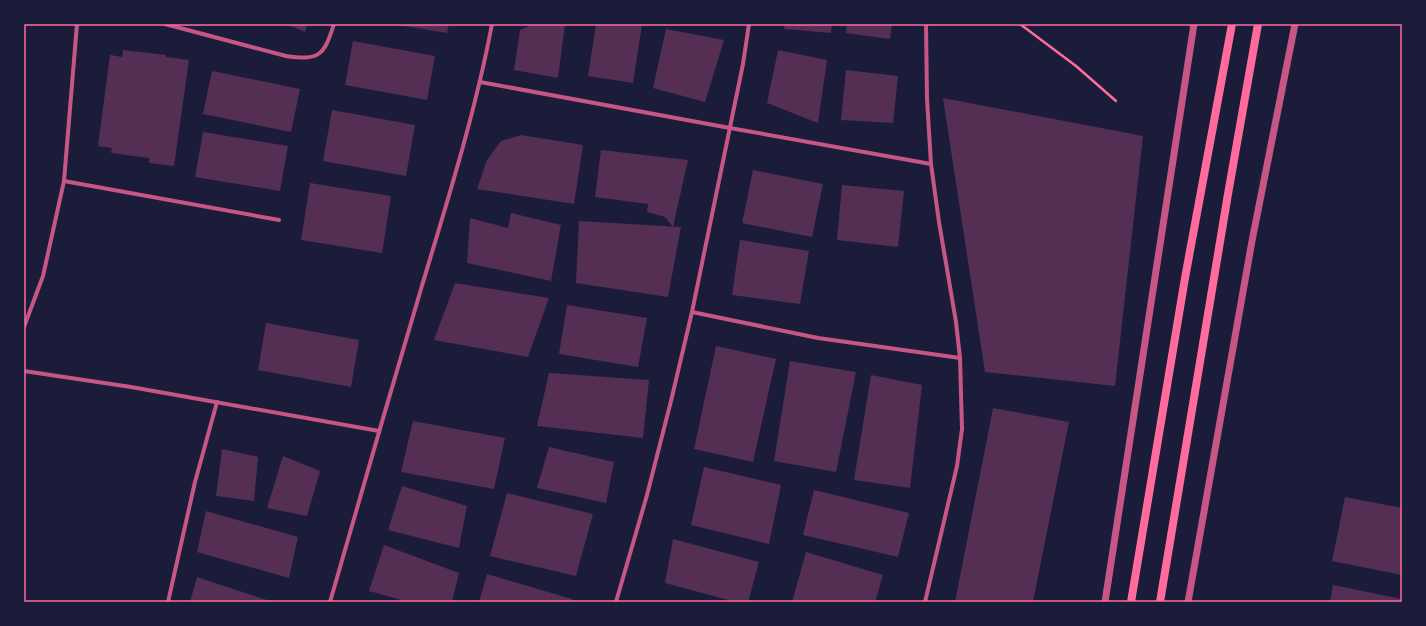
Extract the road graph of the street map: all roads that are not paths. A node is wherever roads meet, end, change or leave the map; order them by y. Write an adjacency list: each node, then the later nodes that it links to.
1 (77, 24): 17 (street)
2 (165, 24): 3 (street)
3 (334, 24)
4 (492, 24): 14 (street)
5 (749, 24): 15 (street)
6 (926, 24): 16 (street)
7 (1189, 24): 13 (street)
8 (1194, 24): 13 (street)
9 (1232, 24): 30 (main road)
10 (1258, 24): 31 (main road)
11 (1299, 24): 12 (street)
12 (1295, 28): 32 (street)
13 (1191, 39): 29 (street)
14 (480, 82): 15 (street); 24 (street)
15 (730, 128): 16 (street); 19 (street)
16 (931, 164): 21 (street)
17 (64, 181): 18 (street); 20 (street)
18 (279, 220)
19 (692, 312): 21 (street); 27 (street)
20 (24, 327)
21 (960, 358): 28 (street)
22 (24, 371): 23 (street)
23 (217, 402): 24 (street); 25 (street)
24 (379, 431): 26 (street)
25 (168, 602)
26 (330, 602)
27 (616, 602)
28 (925, 602)
29 (1106, 602)
30 (1131, 602)
31 (1160, 602)
32 (1188, 602)

